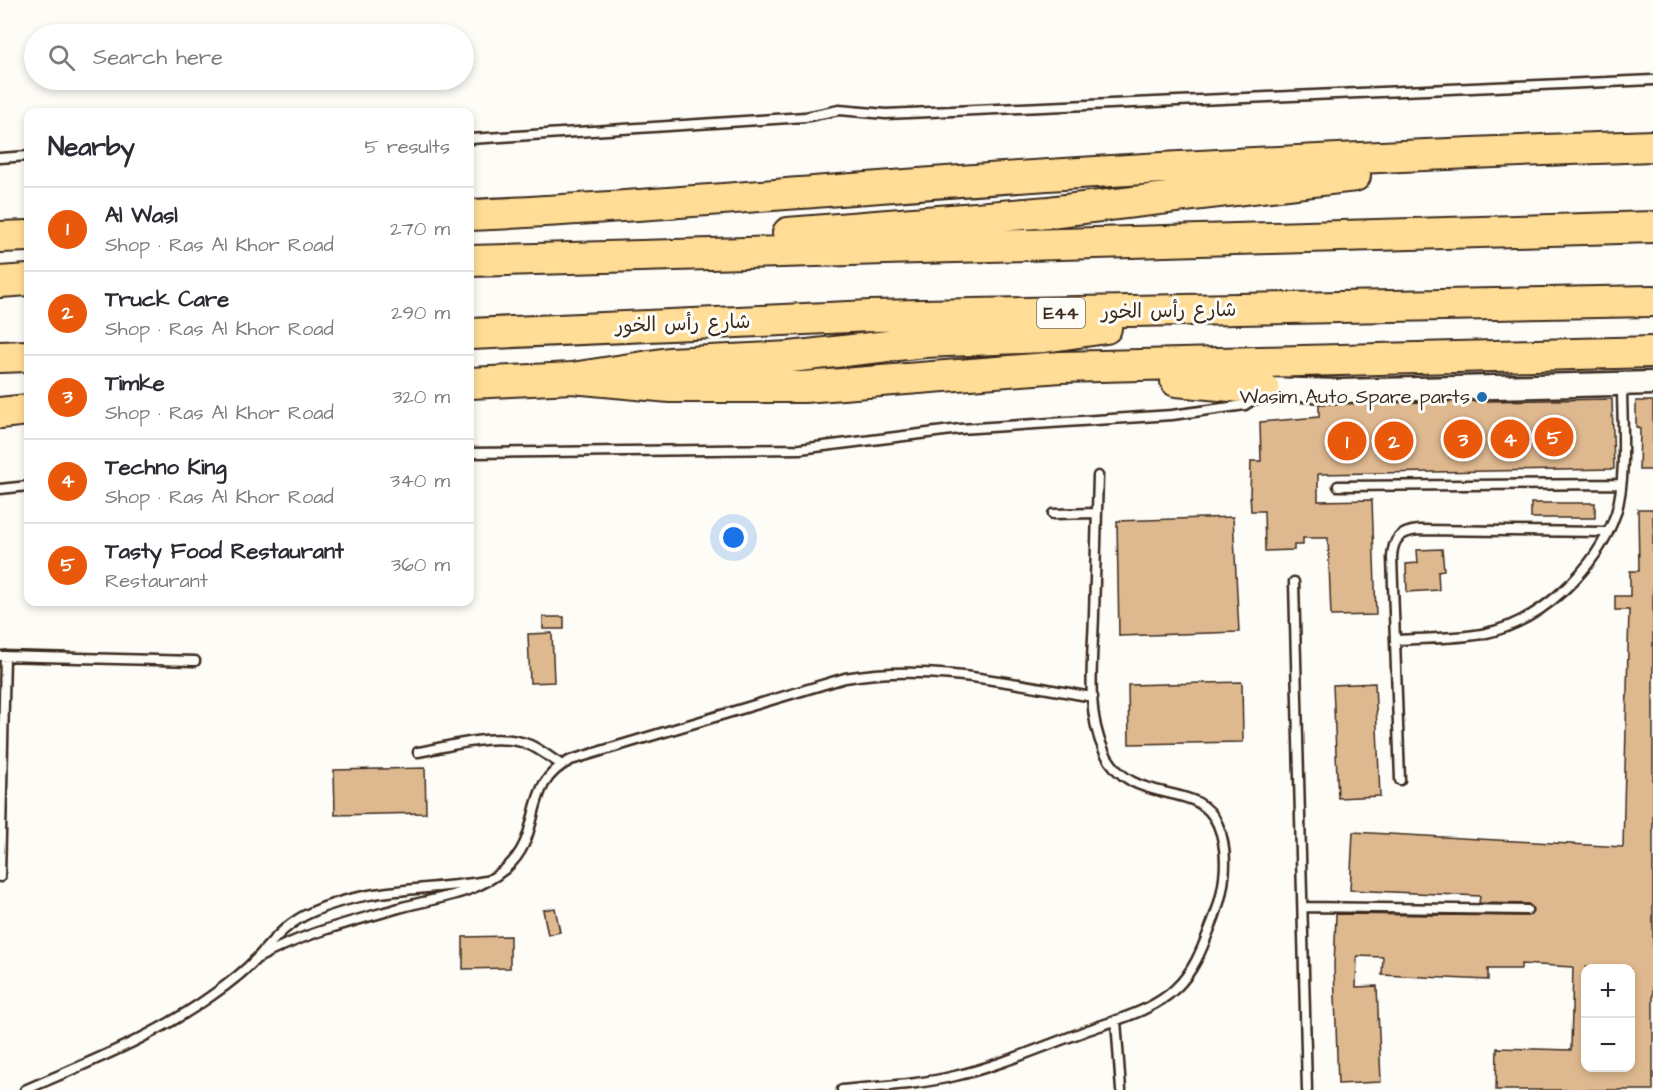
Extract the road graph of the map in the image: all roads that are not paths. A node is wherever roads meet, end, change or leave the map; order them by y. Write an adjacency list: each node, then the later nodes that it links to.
1 (1653, 80): 2 (lane)
2 (474, 139)
3 (1653, 146): 4 (highway)
4 (1436, 153): 7 (highway); 11 (highway)
5 (24, 156): 6 (lane)
6 (0, 158)
7 (474, 215)
8 (1653, 227): 11 (highway)
9 (24, 236): 10 (highway)
10 (0, 237)
11 (591, 256): 12 (highway)
12 (474, 261)
13 (24, 280): 14 (highway)
14 (0, 282)
15 (1653, 301): 16 (highway, شارع رأس الخور / E44)
16 (1234, 310): 17 (highway, شارع رأس الخور / E44); 22 (highway)
17 (474, 334)
18 (1653, 352): 21 (highway)
19 (24, 356): 20 (highway)
20 (0, 357)
21 (985, 373): 22 (highway); 26 (highway)
22 (572, 378): 24 (highway)
23 (1653, 382): 25 (street)
24 (474, 383)
25 (1622, 384): 26 (street); 33 (lane)
26 (1264, 389): 31 (lane)
27 (24, 404): 28 (highway)
28 (0, 405)
29 (24, 410): 30 (highway)
30 (0, 413)
31 (474, 453)
32 (1098, 476): 37 (lane)
33 (1621, 484): 35 (lane); 39 (lane)
34 (24, 486): 36 (lane)
35 (1338, 486)
36 (0, 489)
37 (1097, 513): 38 (lane); 44 (lane)
38 (1053, 514)
39 (1606, 532): 41 (lane); 41 (lane)
40 (1294, 582): 50 (lane)
41 (1396, 640): 47 (lane)
42 (3, 656): 43 (lane); 48 (lane)
43 (195, 661)
44 (1093, 697): 46 (lane); 53 (lane)
45 (418, 752): 46 (lane)
46 (562, 765): 49 (lane)
47 (1400, 780)
48 (0, 877)
49 (487, 880): 52 (lane); 52 (lane)
50 (1304, 907): 51 (lane); 57 (lane)
51 (1527, 910)
52 (256, 958): 54 (lane)
53 (1116, 1020): 55 (lane); 56 (lane)
54 (25, 1090)
55 (842, 1090)
56 (1120, 1090)
57 (1307, 1090)

